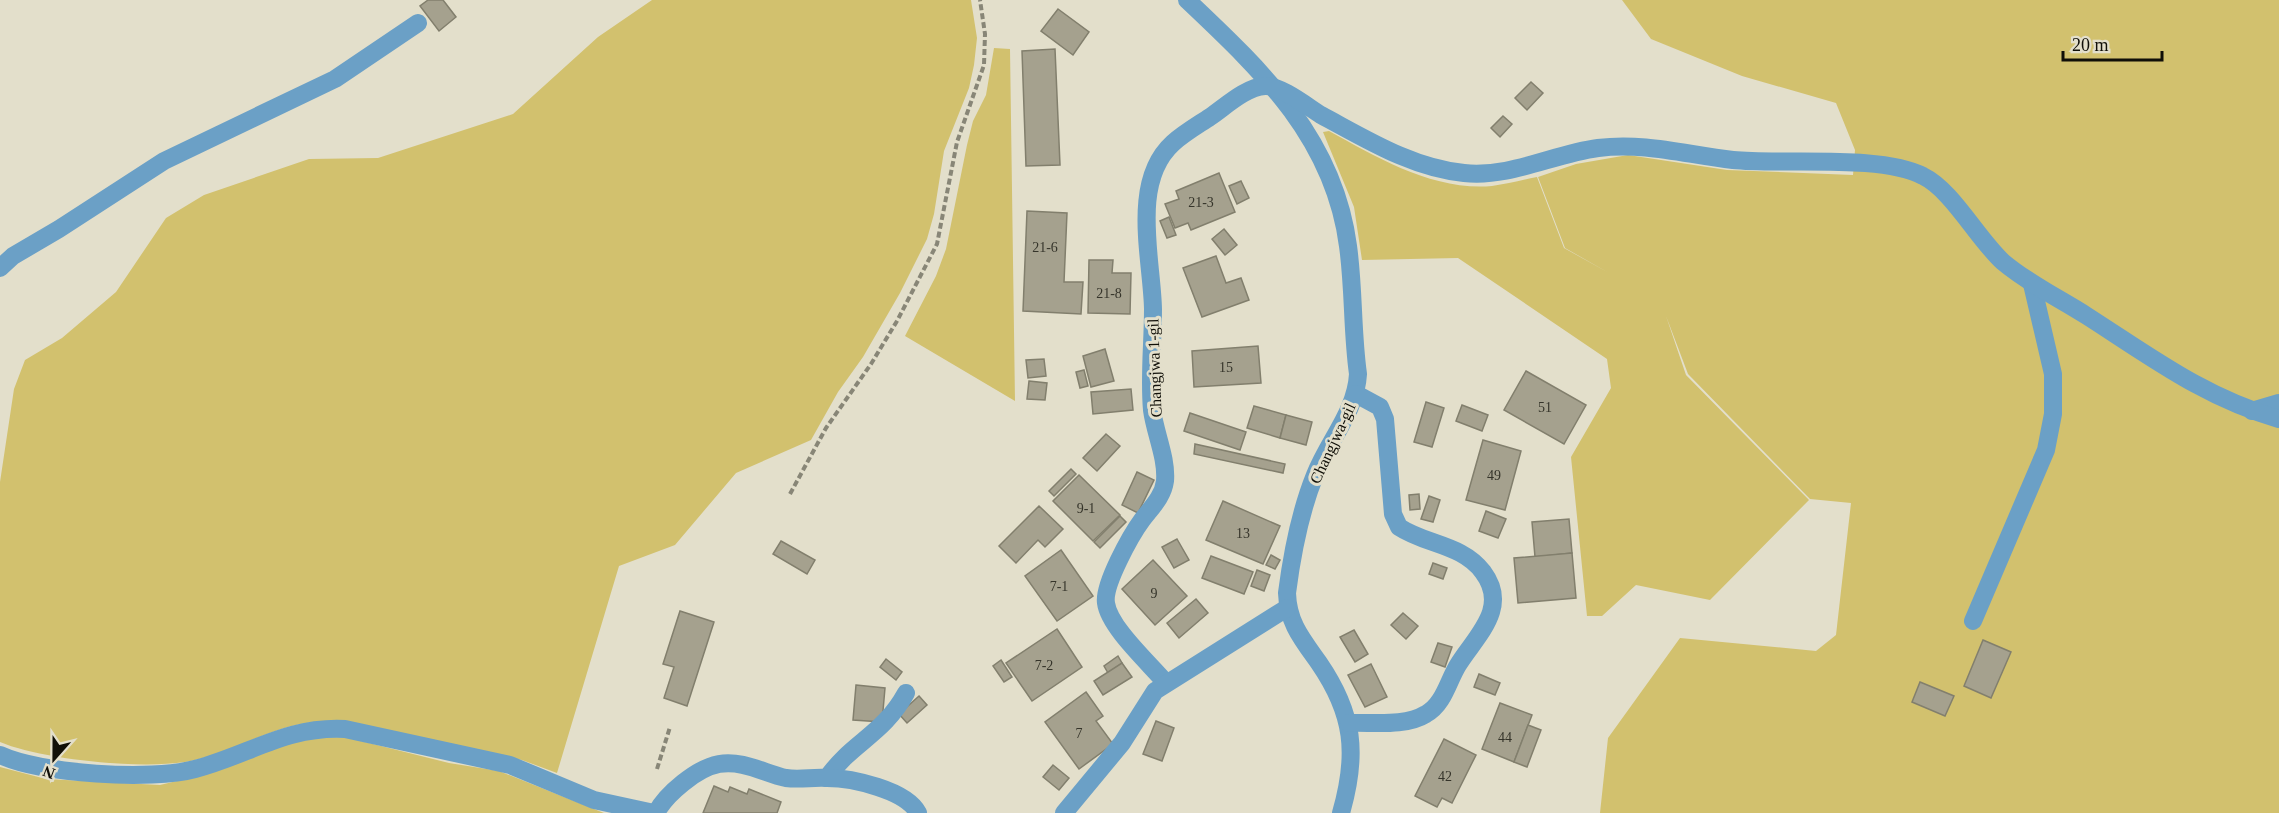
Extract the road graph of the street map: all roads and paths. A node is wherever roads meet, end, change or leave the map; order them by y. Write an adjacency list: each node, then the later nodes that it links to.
1 (980, 0): 11 (path)
2 (1187, 0): 4 (street, Changjwa-gil)
3 (418, 22): 5 (street)
4 (1275, 87): 6 (street); 7 (street, Changjwa-gil); 14 (street, Changjwa 1-gil)
5 (0, 268)
6 (2032, 284): 9 (street); 13 (street)
7 (1356, 394): 12 (street, Changjwa-gil); 16 (street)
8 (2279, 404): 9 (street)
9 (2252, 411): 10 (street)
10 (2279, 420)
11 (790, 494)
12 (1287, 608): 14 (street); 16 (street, Changjwa-gil)
13 (1973, 621)
14 (1165, 682): 21 (street)
15 (906, 693): 18 (street)
16 (1349, 723): 22 (street, Changjwa-gil)
17 (0, 755): 19 (street)
18 (827, 778): 19 (street); 20 (street)
19 (655, 813)
20 (918, 813)
21 (1064, 813)
22 (1341, 813)

